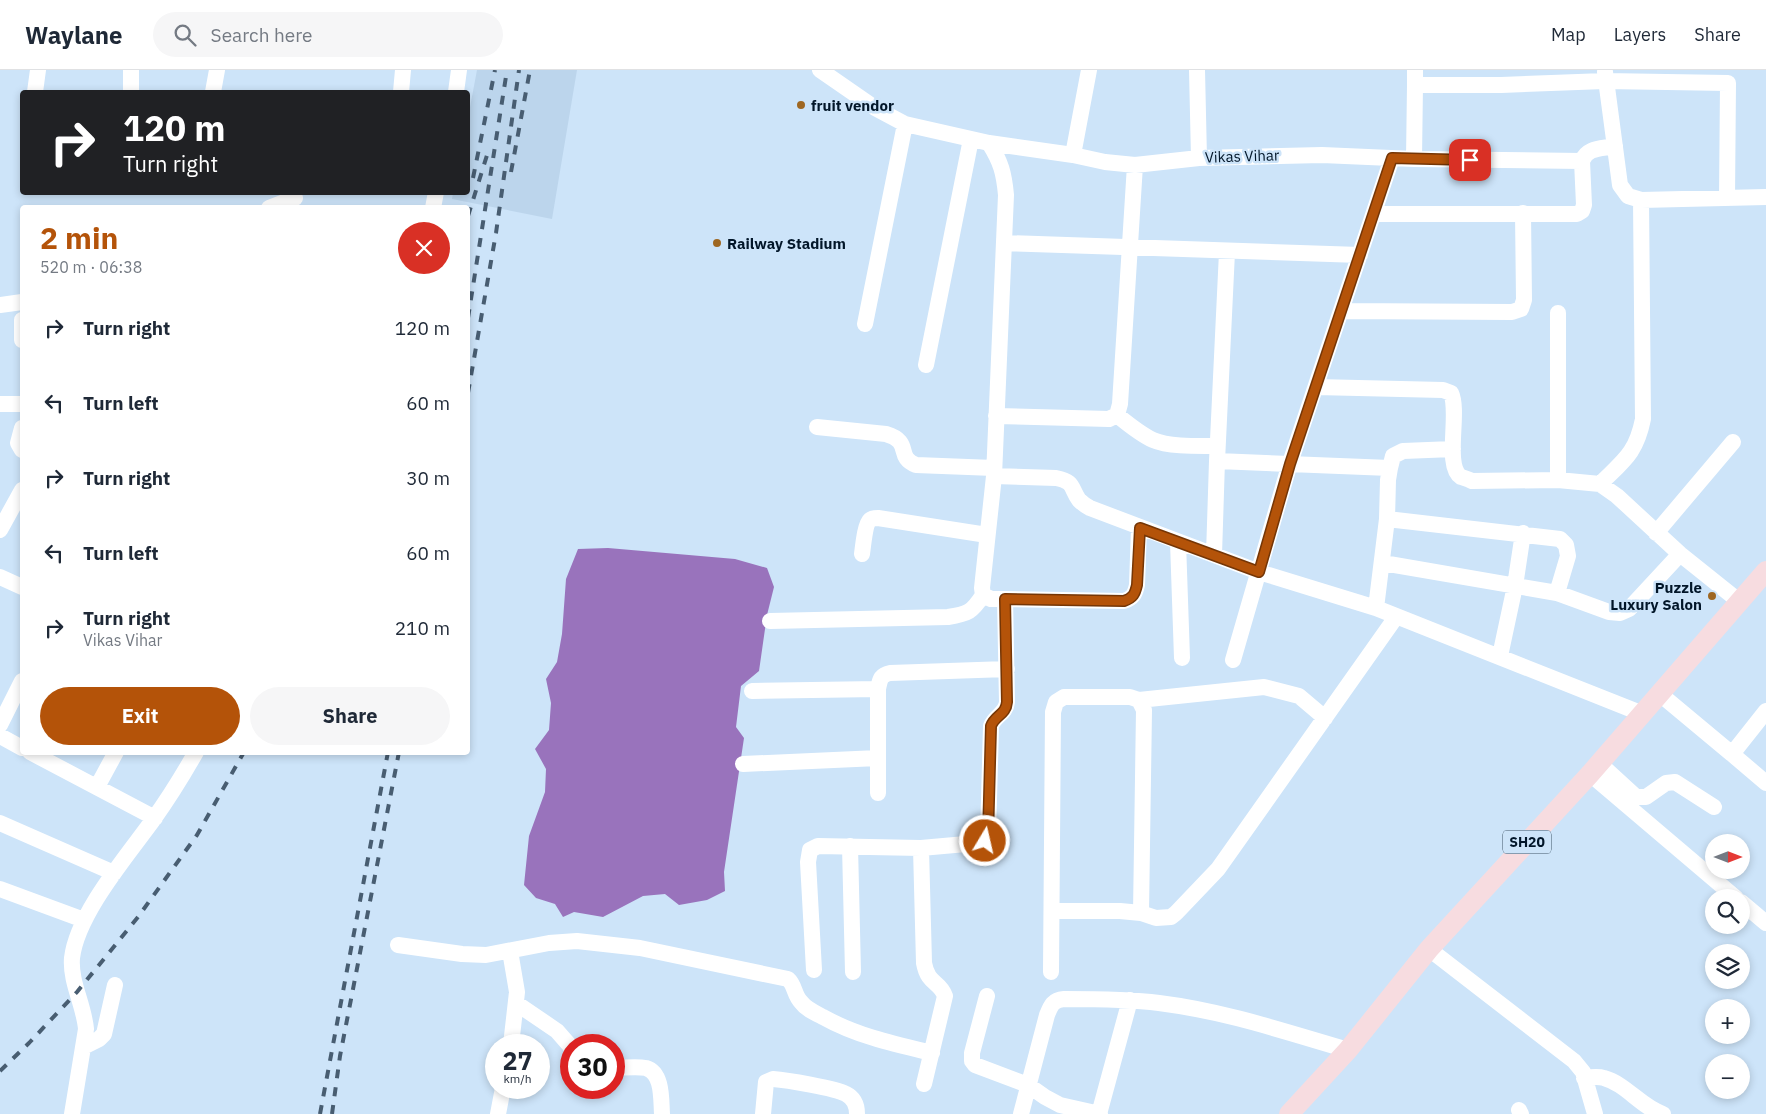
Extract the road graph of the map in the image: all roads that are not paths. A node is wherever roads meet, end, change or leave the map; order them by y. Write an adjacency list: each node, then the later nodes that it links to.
1 (38, 70): 12 (street)
2 (131, 70): 13 (street)
3 (217, 70): 14 (street)
4 (403, 70): 15 (street)
5 (459, 70): 16 (street)
6 (820, 70): 17 (street, Vikas Vihar)
7 (1089, 70): 21 (street)
8 (1197, 70): 22 (street)
9 (1605, 76): 10 (street); 11 (street); 20 (street)
10 (1727, 77): 28 (street)
11 (1415, 78): 24 (street)
12 (35, 90)
13 (131, 90)
14 (213, 90)
15 (401, 90)
16 (456, 90)
17 (905, 124): 18 (street, Vikas Vihar); 42 (street)
18 (972, 140): 19 (street, Vikas Vihar); 43 (street)
19 (989, 143): 21 (street, Vikas Vihar); 34 (street)
20 (1615, 146): 25 (street); 30 (street)
21 (1073, 155): 26 (street, Vikas Vihar)
22 (1199, 158): 23 (street, Vikas Vihar); 26 (street, Vikas Vihar)
23 (1392, 158): 24 (street, Vikas Vihar); 33 (street)
24 (1414, 159): 25 (street, Vikas Vihar)
25 (1582, 161): 32 (street)
26 (1135, 165): 35 (street)
27 (1766, 197): 28 (street)
28 (1727, 198): 30 (street)
29 (296, 199): 31 (street)
30 (1641, 200): 57 (street)
31 (278, 205)
32 (1523, 213): 33 (street); 40 (street)
33 (1374, 214): 37 (street)
34 (1005, 242): 35 (street); 48 (street)
35 (1130, 246): 36 (street); 47 (street)
36 (1227, 252): 37 (street); 52 (street)
37 (1360, 256): 40 (street)
38 (20, 302): 39 (street)
39 (0, 305)
40 (1342, 311): 44 (street)
41 (1558, 313): 56 (street)
42 (865, 324)
43 (926, 365)
44 (1316, 387): 51 (street); 53 (street)
45 (0, 404): 46 (street)
46 (20, 404)
47 (1117, 414): 48 (street); 52 (street)
48 (996, 416): 55 (street)
49 (818, 427): 55 (street)
50 (1733, 442): 63 (street)
51 (1452, 449): 54 (street); 56 (street)
52 (1217, 454): 53 (street); 68 (street)
53 (1290, 464): 54 (street); 71 (street)
54 (1390, 468): 59 (street)
55 (994, 472): 60 (street); 64 (street)
56 (1558, 480): 57 (street)
57 (1600, 484): 63 (street)
58 (20, 500): 61 (street)
59 (1387, 519): 62 (street); 69 (street)
60 (1140, 528): 65 (street); 77 (street)
61 (0, 530)
62 (1523, 533): 74 (street); 75 (street)
63 (1656, 533): 67 (street)
64 (987, 535): 66 (street); 76 (street)
65 (1178, 542): 68 (street); 83 (street)
66 (862, 554)
67 (1680, 554): 75 (street); 78 (street)
68 (1214, 555): 71 (street)
69 (1383, 563): 74 (street); 79 (street)
70 (1766, 571): 78 (main road, SH20)
71 (1259, 572): 79 (street); 84 (street)
72 (0, 577): 73 (street)
73 (20, 586)
74 (1515, 586): 75 (street); 82 (street)
75 (1557, 593)
76 (983, 595): 77 (street); 81 (street)
77 (1005, 599): 85 (street)
78 (1740, 602): 89 (main road, SH20)
79 (1376, 608): 80 (street)
80 (1396, 617): 82 (street); 93 (street)
81 (770, 621)
82 (1500, 656): 92 (street)
83 (1182, 658)
84 (1233, 660)
85 (1007, 669): 87 (street); 111 (street)
86 (20, 685): 94 (street)
87 (878, 689): 88 (street); 101 (street)
88 (752, 691)
89 (1660, 694): 92 (main road, SH20); 97 (street)
90 (1138, 700): 93 (street); 116 (street); 117 (street)
91 (1766, 711): 97 (street)
92 (1643, 714): 103 (main road, SH20)
93 (1325, 718): 117 (street)
94 (0, 725)
95 (0, 736): 96 (street)
96 (20, 747)
97 (1732, 754): 104 (street)
98 (36, 755): 105 (street)
99 (114, 755): 105 (street)
100 (192, 755): 108 (street)
101 (878, 758): 102 (street); 106 (street)
102 (743, 764)
103 (1595, 768): 107 (street); 114 (street); 121 (main road, SH20)
104 (1766, 783)
105 (97, 787): 108 (street)
106 (878, 792)
107 (1714, 807)
108 (155, 818): 112 (street)
109 (0, 823): 112 (street)
110 (850, 846): 111 (street); 123 (street); 124 (street)
111 (922, 848): 134 (street)
112 (114, 873): 118 (street)
113 (0, 889): 118 (street)
114 (1726, 889)
115 (1750, 910): 119 (street)
116 (1052, 911): 117 (street); 125 (street)
117 (1141, 913)
118 (84, 920): 132 (street)
119 (1766, 923)
120 (398, 945): 122 (street)
121 (1429, 949): 133 (main road, SH20); 136 (street)
122 (510, 951): 129 (street); 134 (street)
123 (814, 970)
124 (853, 972)
125 (1051, 972)
126 (115, 985): 132 (street)
127 (987, 996): 138 (street)
128 (1130, 1000): 133 (street); 138 (street); 146 (street)
129 (516, 1003): 130 (street); 131 (street)
130 (512, 1034)
131 (560, 1034)
132 (83, 1046): 140 (street)
133 (1348, 1050): 147 (main road, SH20)
134 (932, 1052): 137 (street)
135 (625, 1068): 142 (street)
136 (1584, 1078): 148 (street); 149 (street)
137 (924, 1084)
138 (1028, 1085): 145 (street); 146 (street)
139 (501, 1099): 141 (street)
140 (72, 1114)
141 (498, 1114)
142 (662, 1114)
143 (762, 1114): 144 (street)
144 (857, 1114)
145 (1021, 1114)
146 (1100, 1114)
147 (1289, 1114)
148 (1595, 1114)
149 (1663, 1114)

